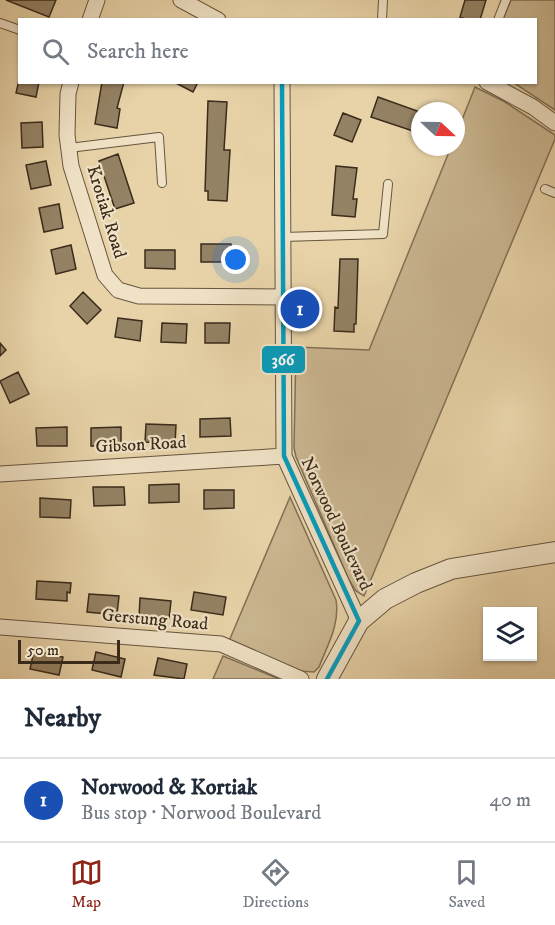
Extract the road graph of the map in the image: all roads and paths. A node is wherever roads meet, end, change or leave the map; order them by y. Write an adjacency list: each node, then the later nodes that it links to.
1 (97, 0): 5 (street)
2 (181, 0): 6 (street)
3 (382, 0): 7 (lane)
4 (506, 0): 8 (lane)
5 (91, 18)
6 (214, 18)
7 (382, 18)
8 (499, 18)
9 (0, 23): 10 (lane)
10 (18, 29)
11 (70, 84): 15 (street, Krotiak Road)
12 (282, 84): 20 (street, Norwood Boulevard)
13 (492, 84): 14 (street)
14 (555, 123)
15 (69, 148): 16 (lane); 21 (street, Krotiak Road)
16 (162, 183)
17 (388, 184): 20 (lane)
18 (545, 189): 19 (lane)
19 (555, 193)
20 (283, 237): 21 (street, Norwood Boulevard)
21 (283, 297): 22 (street, Norwood Boulevard)
22 (284, 456): 23 (street, Gibson Road); 25 (street, Norwood Boulevard)
23 (0, 474)
24 (555, 552): 25 (street)
25 (359, 621): 28 (street)
26 (0, 627): 27 (street, Gerstung Road)
27 (301, 679)
28 (327, 679)

